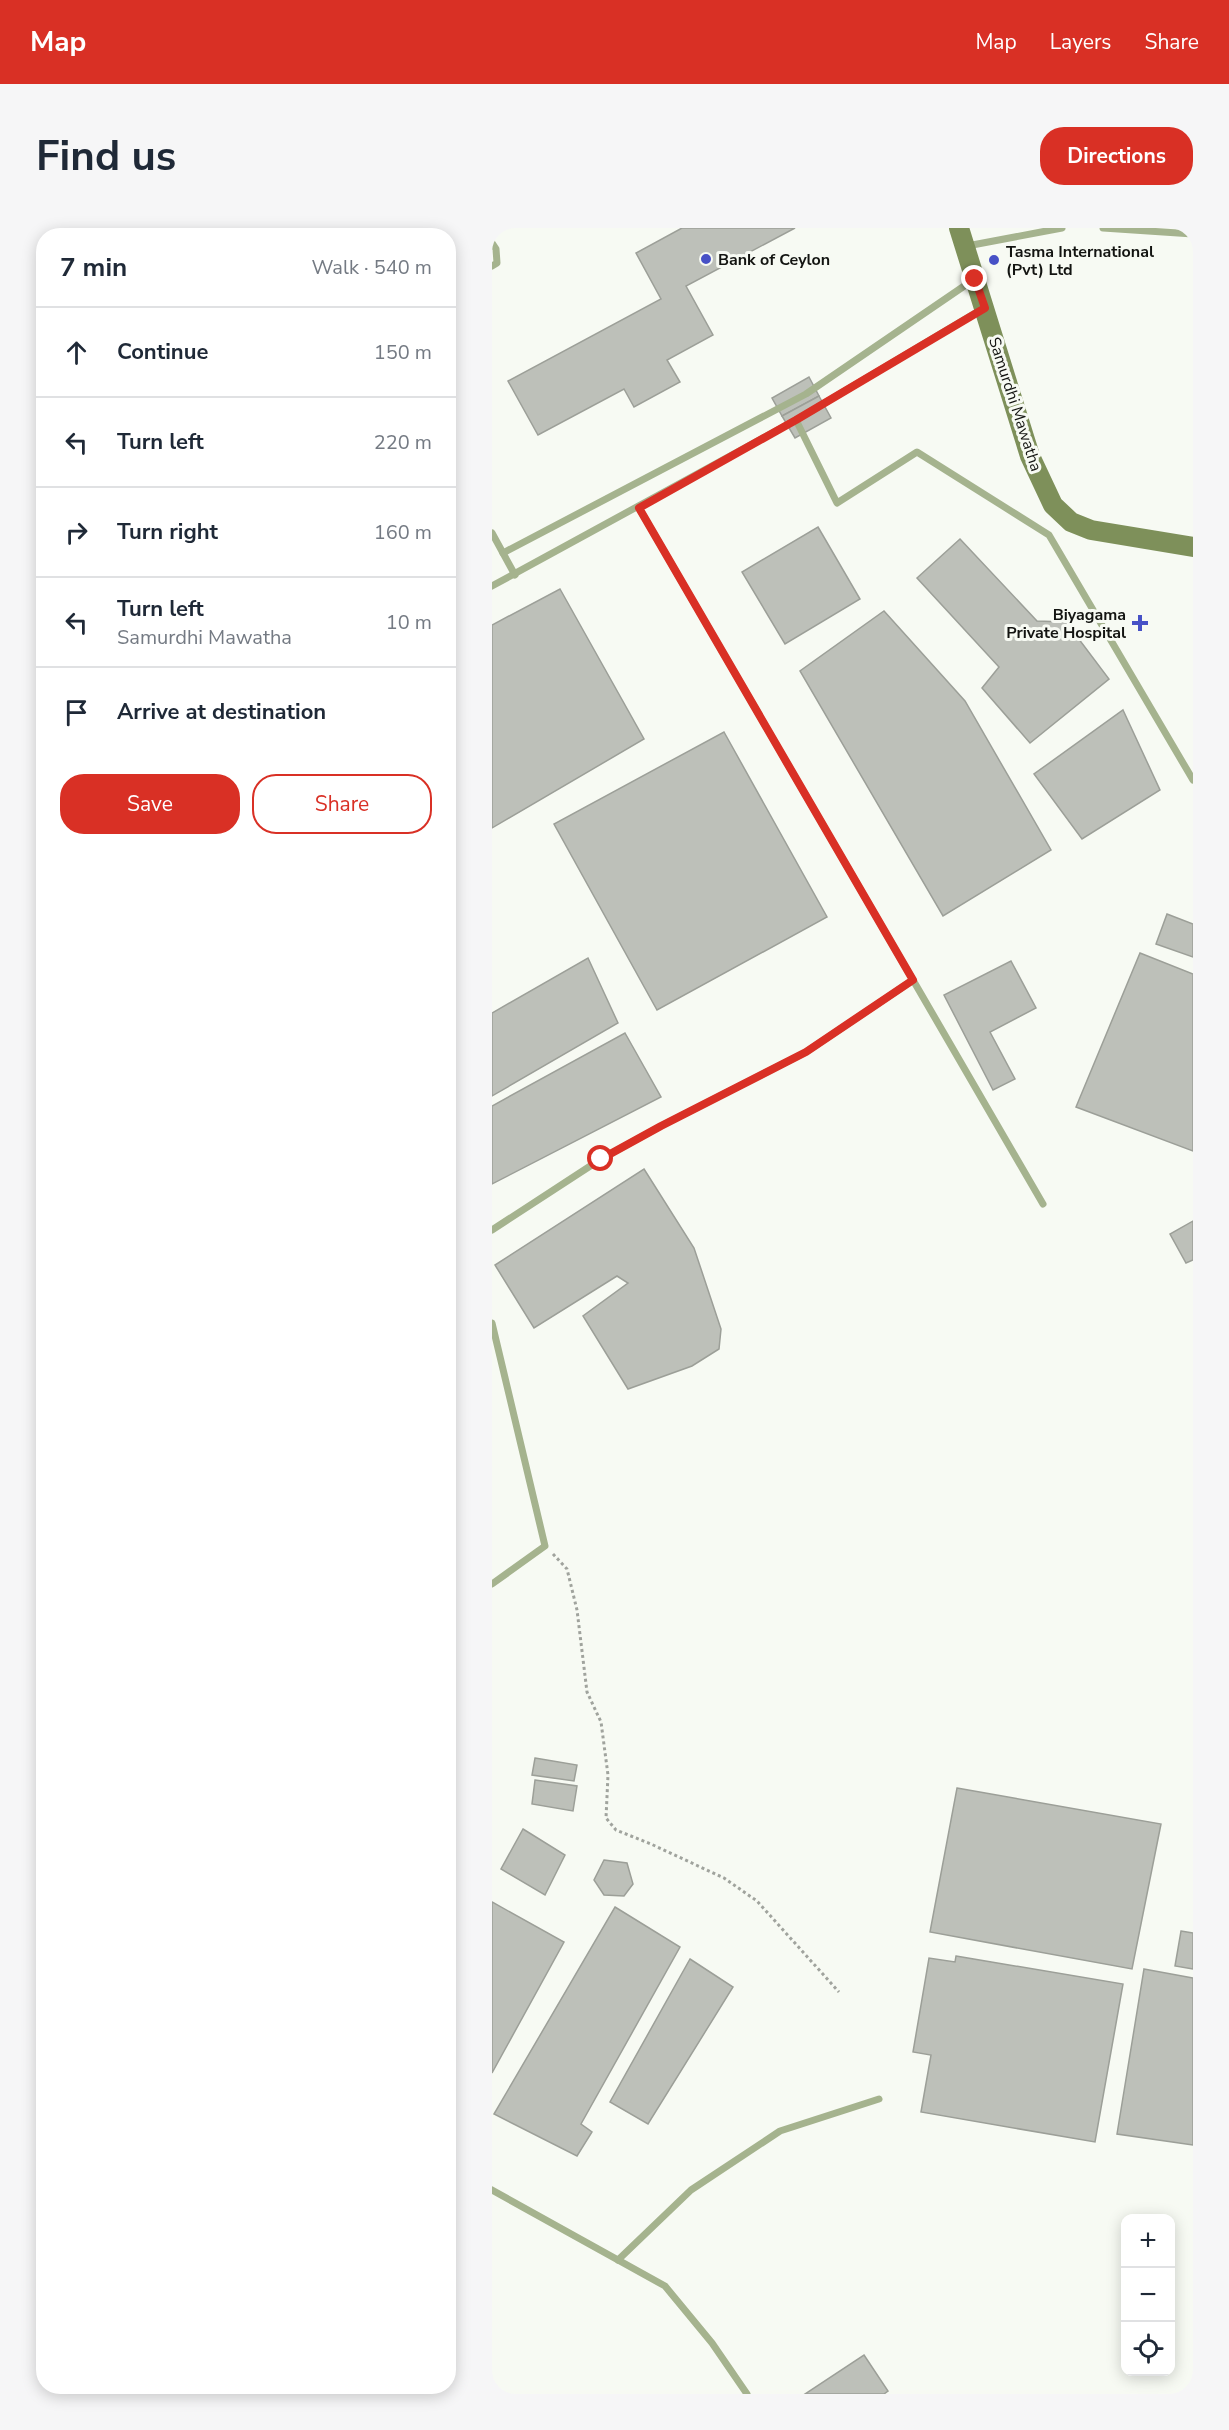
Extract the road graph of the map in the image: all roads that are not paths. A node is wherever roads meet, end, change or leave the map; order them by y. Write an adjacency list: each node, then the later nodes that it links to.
1 (1062, 228): 4 (lane)
2 (1102, 228): 3 (lane)
3 (1193, 234)
4 (962, 237): 7 (main road, Samurdhi Mawatha)
5 (492, 243): 6 (lane)
6 (492, 266)
7 (975, 279): 8 (main road, Samurdhi Mawatha); 13 (lane)
8 (985, 308): 9 (lane); 12 (main road, Samurdhi Mawatha)
9 (796, 420): 10 (lane); 16 (lane)
10 (639, 508): 14 (lane); 17 (lane)
11 (492, 533): 13 (lane)
12 (1193, 547)
13 (503, 553): 14 (lane)
14 (515, 575): 15 (lane)
15 (492, 586)
16 (1193, 780)
17 (913, 980): 18 (lane); 19 (lane)
18 (1043, 1204)
19 (492, 1230)
20 (492, 1323): 21 (lane)
21 (492, 1584)
22 (879, 2099): 24 (lane)
23 (492, 2190): 24 (lane)
24 (618, 2260): 25 (lane)
25 (747, 2394)

